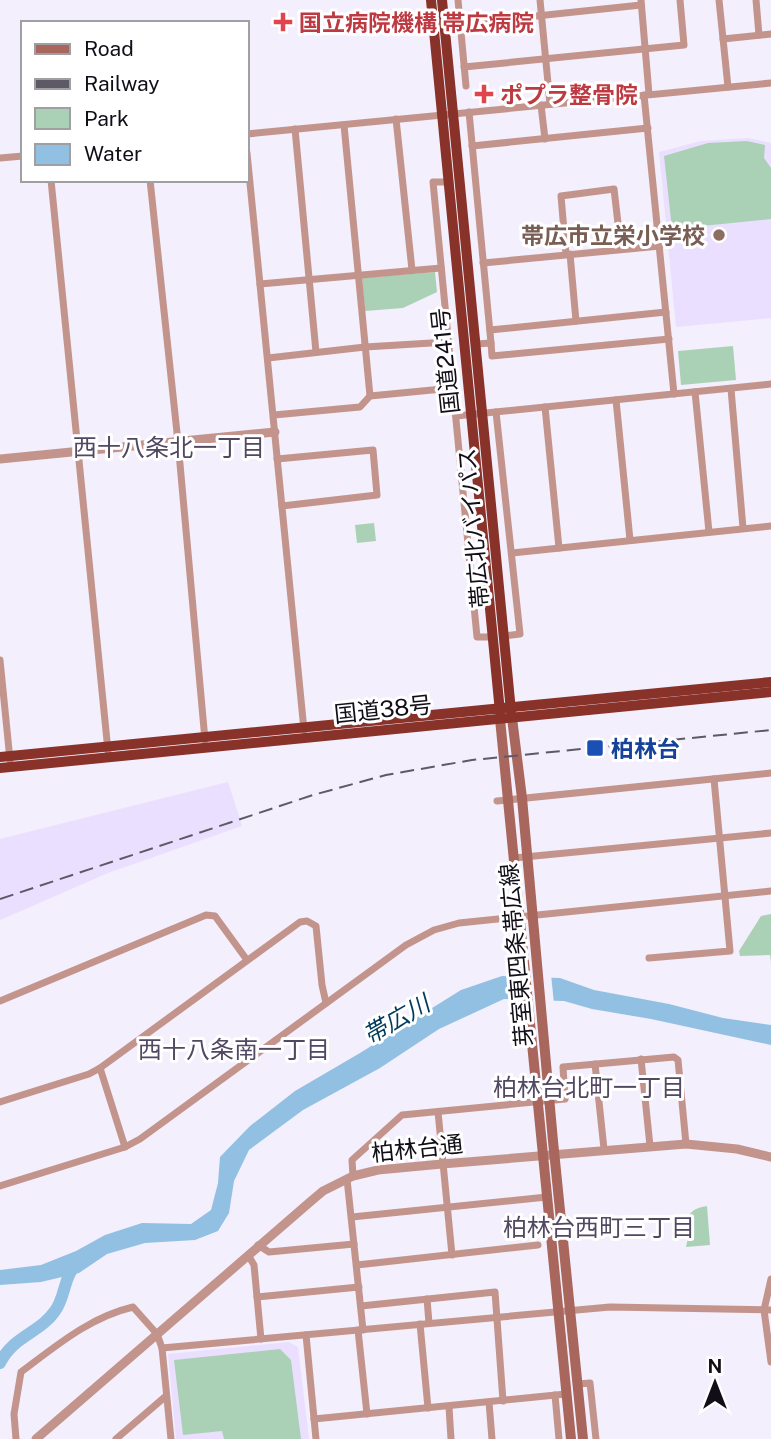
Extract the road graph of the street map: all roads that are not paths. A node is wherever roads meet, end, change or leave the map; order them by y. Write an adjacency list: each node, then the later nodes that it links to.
1 (431, 0): 26 (highway, 国道241号)
2 (442, 0): 16 (highway, 帯広北バイパス)
3 (458, 0): 10 (street)
4 (540, 0): 9 (street)
5 (680, 0): 14 (street)
6 (719, 0): 13 (street)
7 (756, 0): 12 (street)
8 (641, 3): 9 (street); 14 (street)
9 (542, 15): 10 (street); 17 (street)
10 (460, 24): 15 (street)
11 (771, 34): 12 (street)
12 (759, 35): 13 (street)
13 (723, 39): 21 (street)
14 (645, 48): 17 (street); 22 (street)
15 (462, 49): 16 (street); 18 (street)
16 (447, 51): 26 (highway, 帯広北バイパス)
17 (547, 58): 18 (street); 23 (street)
18 (464, 67): 20 (street)
19 (771, 83): 21 (street)
20 (466, 86)
21 (728, 87): 22 (street)
22 (647, 94): 23 (street); 29 (street)
23 (550, 104): 24 (street)
24 (541, 105): 25 (street); 32 (street)
25 (469, 112): 26 (street); 33 (street)
26 (448, 115): 27 (street); 37 (highway, 国道241号); 55 (highway, 帯広北バイパス)
27 (396, 119): 28 (street); 45 (street)
28 (344, 125): 30 (street); 46 (street)
29 (648, 128): 32 (street); 40 (street)
30 (295, 129): 31 (street); 47 (street)
31 (248, 134)
32 (545, 139): 33 (street)
33 (472, 146): 43 (street)
34 (21, 156): 35 (street)
35 (0, 158)
36 (248, 163): 48 (street)
37 (448, 181): 44 (street); 68 (highway, 国道241号)
38 (51, 182): 73 (street)
39 (150, 182): 72 (street)
40 (660, 246): 41 (street); 49 (street)
41 (621, 249): 42 (street); 42 (street)
42 (568, 254): 43 (street); 50 (street)
43 (483, 263): 51 (street)
44 (441, 268): 45 (street); 53 (street)
45 (412, 270): 46 (street)
46 (358, 275): 47 (street); 56 (street)
47 (309, 279): 48 (street); 57 (street)
48 (260, 284): 58 (street)
49 (666, 312): 50 (street); 52 (street)
50 (576, 321): 51 (street)
51 (490, 330): 54 (street)
52 (669, 339): 54 (street); 63 (street)
53 (448, 342): 56 (street); 60 (street)
54 (491, 343): 55 (street)
55 (476, 344): 68 (highway, 帯広北バイパス)
56 (365, 347): 57 (street); 64 (street)
57 (316, 352): 58 (street)
58 (268, 358): 69 (street)
59 (771, 384): 61 (street)
60 (453, 388): 64 (street); 70 (street)
61 (731, 388): 62 (street); 78 (street)
62 (695, 392): 63 (street); 79 (street)
63 (674, 394): 65 (street)
64 (370, 396): 69 (street)
65 (615, 400): 66 (street); 80 (street)
66 (545, 407): 67 (street); 81 (street)
67 (496, 412): 68 (street); 82 (street)
68 (477, 414): 70 (street); 83 (highway, 国道241号)
69 (274, 415): 71 (street)
70 (456, 416): 83 (street)
71 (275, 432): 72 (street); 75 (street)
72 (178, 442): 73 (street); 89 (street)
73 (78, 451): 74 (street); 90 (street)
74 (0, 458)
75 (277, 459): 76 (street); 76 (street)
76 (282, 506): 88 (street)
77 (771, 526): 78 (street)
78 (743, 528): 79 (street)
79 (709, 532): 80 (street)
80 (630, 540): 81 (street)
81 (559, 548): 82 (street)
82 (512, 553): 83 (street)
83 (498, 636): 87 (highway, 国道241号)
84 (0, 660): 91 (street)
85 (771, 682): 87 (highway, 国道38号)
86 (771, 692): 87 (highway, 国道38号)
87 (506, 713): 88 (highway, 国道38号); 94 (main road, 芽室東四条帯広線); 95 (main road, 芽室東四条帯広線)
88 (304, 733): 89 (highway, 国道38号)
89 (205, 742): 90 (highway, 国道38号)
90 (108, 751): 91 (highway, 国道38号)
91 (5, 762)
92 (771, 773): 93 (street)
93 (714, 779): 94 (street); 98 (street)
94 (522, 798): 95 (street); 99 (main road, 芽室東四条帯広線)
95 (508, 800): 96 (street); 100 (main road, 芽室東四条帯広線)
96 (497, 801)
97 (771, 833): 98 (street)
98 (719, 838): 99 (street); 102 (street)
99 (526, 857): 100 (street); 103 (main road, 芽室東四条帯広線)
100 (514, 858): 104 (main road, 芽室東四条帯広線)
101 (771, 891): 102 (street)
102 (724, 895): 103 (street); 105 (street)
103 (531, 914): 104 (street); 113 (main road, 芽室東四条帯広線)
104 (520, 915): 108 (street); 113 (main road, 芽室東四条帯広線)
105 (649, 958)
106 (247, 960): 107 (street); 108 (street); 111 (street)
107 (0, 1001)
108 (326, 1003): 117 (street)
109 (641, 1059): 110 (street); 115 (street); 116 (street)
110 (596, 1064): 113 (street); 118 (street)
111 (100, 1068): 112 (street); 117 (street)
112 (0, 1102)
113 (543, 1102): 114 (street); 119 (main road, 芽室東四条帯広線)
114 (438, 1112): 121 (street); 122 (street)
115 (686, 1144): 116 (street, 柏林台通); 120 (street, 柏林台通)
116 (650, 1146): 118 (street, 柏林台通)
117 (125, 1147): 123 (street)
118 (604, 1149): 119 (street, 柏林台通)
119 (549, 1155): 121 (street, 柏林台通); 124 (main road, 芽室東四条帯広線); 138 (main road, 芽室東四条帯広線)
120 (771, 1157)
121 (442, 1164): 122 (street, 柏林台通); 125 (street)
122 (350, 1177): 126 (street); 128 (street, 柏林台通)
123 (0, 1186)
124 (547, 1196): 125 (street); 140 (main road, 芽室東四条帯広線)
125 (447, 1207): 126 (street); 131 (street)
126 (352, 1217): 127 (street)
127 (354, 1244): 128 (street); 132 (street)
128 (258, 1245): 130 (street, 柏林台通)
129 (538, 1245): 131 (street)
130 (248, 1255): 135 (street); 145 (street, 柏林台通)
131 (452, 1255): 132 (street)
132 (357, 1265): 134 (street)
133 (771, 1279): 139 (street)
134 (359, 1287): 135 (street); 137 (street)
135 (257, 1297): 147 (street)
136 (427, 1299): 137 (street); 141 (street); 142 (street)
137 (361, 1306): 144 (street)
138 (570, 1310): 139 (street); 140 (street); 150 (main road, 芽室東四条帯広線)
139 (768, 1310): 149 (street)
140 (558, 1311): 141 (street); 151 (main road, 芽室東四条帯広線)
141 (497, 1316): 142 (street); 154 (street)
142 (429, 1323): 143 (street)
143 (420, 1324): 144 (street); 157 (street)
144 (360, 1330): 146 (street); 158 (street)
145 (157, 1334): 148 (street); 161 (street); 162 (street, 柏林台通)
146 (306, 1335): 147 (street); 159 (street)
147 (261, 1339): 148 (street)
148 (162, 1349): 153 (street)
149 (771, 1362)
150 (578, 1384): 169 (main road, 芽室東四条帯広線); 170 (street)
151 (566, 1394): 152 (street); 168 (main road, 芽室東四条帯広線)
152 (555, 1395): 154 (street); 167 (street)
153 (166, 1396): 160 (street); 163 (street)
154 (503, 1401): 155 (street)
155 (489, 1402): 156 (street); 166 (street)
156 (449, 1406): 157 (street); 165 (street)
157 (428, 1408): 158 (street)
158 (367, 1414): 159 (street)
159 (314, 1419): 164 (street)
160 (118, 1438)
161 (16, 1439)
162 (36, 1439)
163 (171, 1439)
164 (316, 1439)
165 (451, 1439)
166 (492, 1439)
167 (559, 1439)
168 (571, 1439)
169 (583, 1439)
170 (596, 1439)

